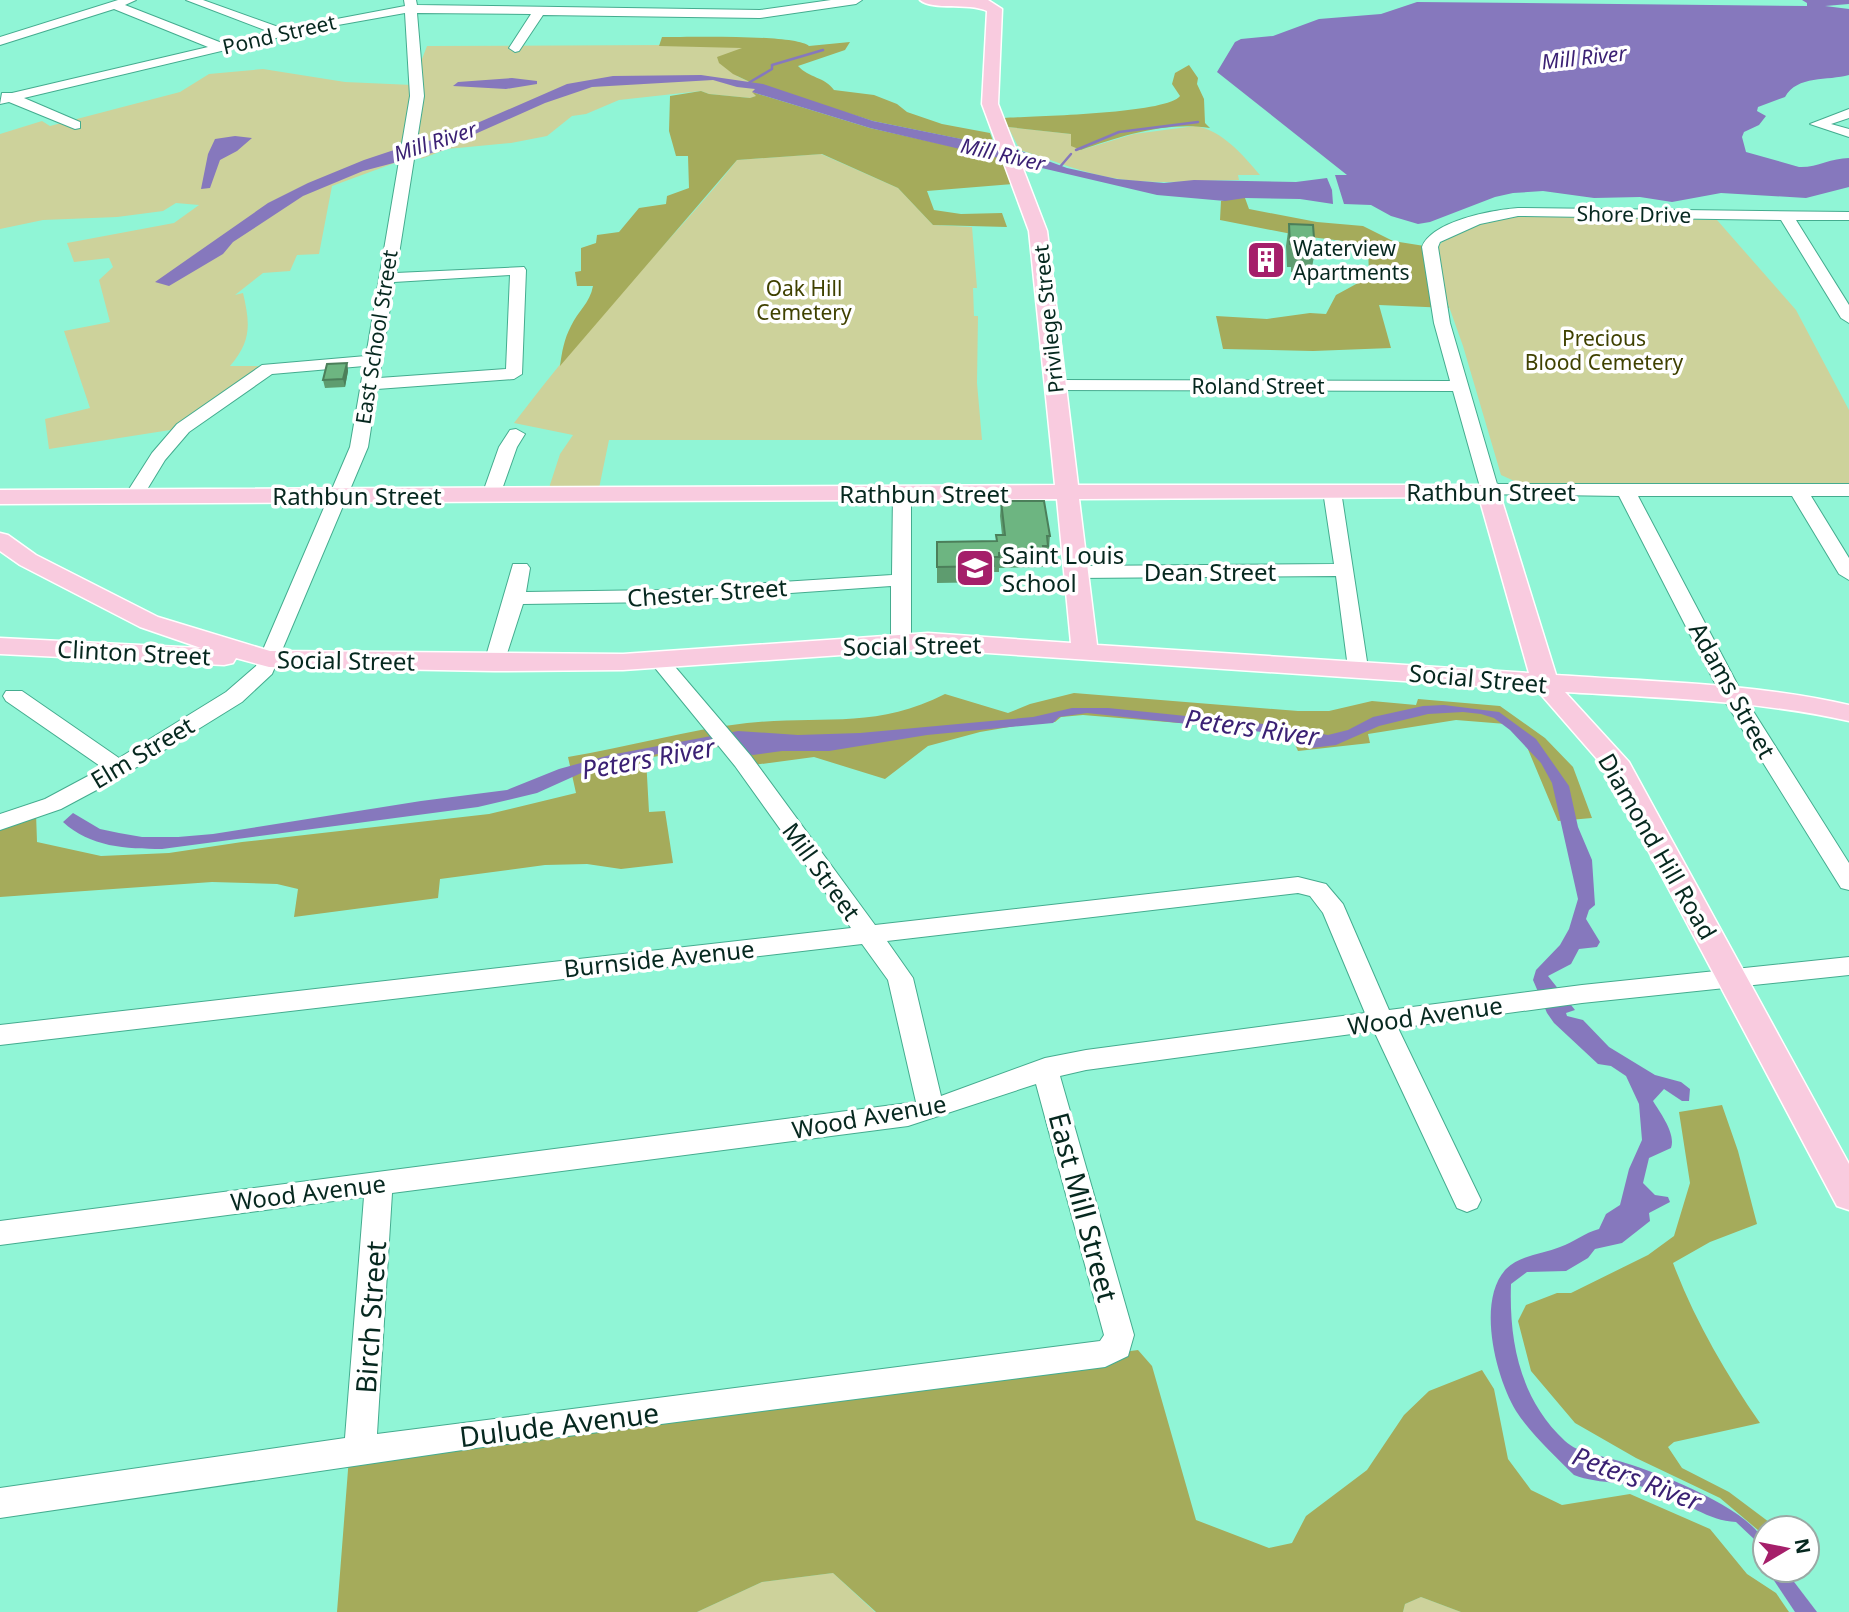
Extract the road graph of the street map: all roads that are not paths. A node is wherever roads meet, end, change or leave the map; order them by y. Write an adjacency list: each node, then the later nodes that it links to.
1 (84, 0): 8 (street)
2 (130, 0): 8 (street)
3 (192, 0): 10 (street)
4 (856, 0): 9 (street, Pond Street)
5 (927, 0): 6 (main road)
6 (987, 2): 25 (main road, Privilege Street)
7 (409, 4): 9 (street, Pond Street); 10 (street, Pond Street); 21 (street, East School Street)
8 (109, 6): 11 (street); 12 (street)
9 (539, 11): 13 (street)
10 (282, 32): 12 (street, Pond Street)
11 (0, 41)
12 (220, 47): 14 (street, Pond Street)
13 (515, 48)
14 (4, 96): 16 (street)
15 (1849, 113): 17 (street)
16 (75, 125)
17 (1849, 133)
18 (1786, 216): 19 (street, Shore Drive); 20 (street, Shore Drive); 22 (street)
19 (1849, 216)
20 (1430, 247): 26 (street, Diamond Hill Road)
21 (385, 278): 23 (street, East School Street); 24 (street)
22 (1849, 318)
23 (372, 360): 24 (street, East School Street); 38 (street)
24 (370, 384): 35 (street, East School Street)
25 (1055, 385): 26 (street, Roland Street); 33 (main road, Privilege Street)
26 (1461, 386): 31 (street, Diamond Hill Road)
27 (516, 434): 36 (street)
28 (1798, 490): 29 (street, Rathbun Street); 32 (street, Rathbun Street); 43 (street)
29 (1849, 490)
30 (1332, 491): 31 (main road, Rathbun Street); 33 (main road, Rathbun Street); 41 (street)
31 (1489, 491): 32 (street, Rathbun Street); 55 (main road, Diamond Hill Road)
32 (1626, 491): 56 (street, Adams Street)
33 (1068, 492): 34 (main road, Rathbun Street); 42 (main road, Privilege Street)
34 (902, 493): 36 (main road, Rathbun Street); 44 (street)
35 (337, 495): 36 (main road, Rathbun Street); 38 (main road, Rathbun Street); 51 (street, East School Street)
36 (491, 495)
37 (0, 497): 38 (main road, Rathbun Street)
38 (133, 497)
39 (0, 540): 46 (main road, Social Street)
40 (520, 568): 45 (street)
41 (1344, 570): 42 (street, Dean Street); 54 (street)
42 (1076, 572): 49 (main road, Privilege Street)
43 (1849, 574)
44 (900, 580): 45 (street, Chester Street); 47 (street)
45 (514, 598): 53 (street)
46 (168, 628): 50 (main road); 51 (main road, Social Street)
47 (901, 642): 49 (main road, Social Street); 52 (main road, Social Street)
48 (0, 646): 50 (main road, Clinton Street)
49 (1085, 651): 54 (main road, Social Street)
50 (123, 652): 51 (main road, Clinton Street)
51 (269, 659): 53 (main road, Social Street); 59 (street, Elm Street)
52 (658, 659): 53 (main road, Social Street); 62 (street, Mill Street)
53 (494, 663)
54 (1358, 668): 55 (main road, Social Street)
55 (1546, 684): 56 (main road, Social Street); 64 (main road, Diamond Hill Road)
56 (1732, 695): 58 (main road, Social Street); 61 (street, Adams Street)
57 (14, 696): 59 (street)
58 (1849, 713)
59 (118, 768): 60 (street, Elm Street)
60 (0, 822)
61 (1849, 882)
62 (868, 934): 65 (street, Burnside Avenue); 66 (street, Burnside Avenue); 68 (street, Mill Street)
63 (1849, 966): 64 (street, Wood Avenue)
64 (1732, 977): 65 (street, Wood Avenue); 70 (main road, Diamond Hill Road)
65 (1381, 1020): 67 (street, Wood Avenue); 71 (street)
66 (0, 1035)
67 (1045, 1068): 68 (street, Wood Avenue); 73 (street, East Mill Street)
68 (931, 1109): 69 (street, Wood Avenue)
69 (379, 1183): 72 (street, Wood Avenue); 74 (street, Birch Street)
70 (1849, 1196)
71 (1467, 1200)
72 (0, 1233)
73 (1117, 1347): 74 (street, Dulude Avenue)
74 (360, 1450): 75 (street, Dulude Avenue)
75 (0, 1503)

